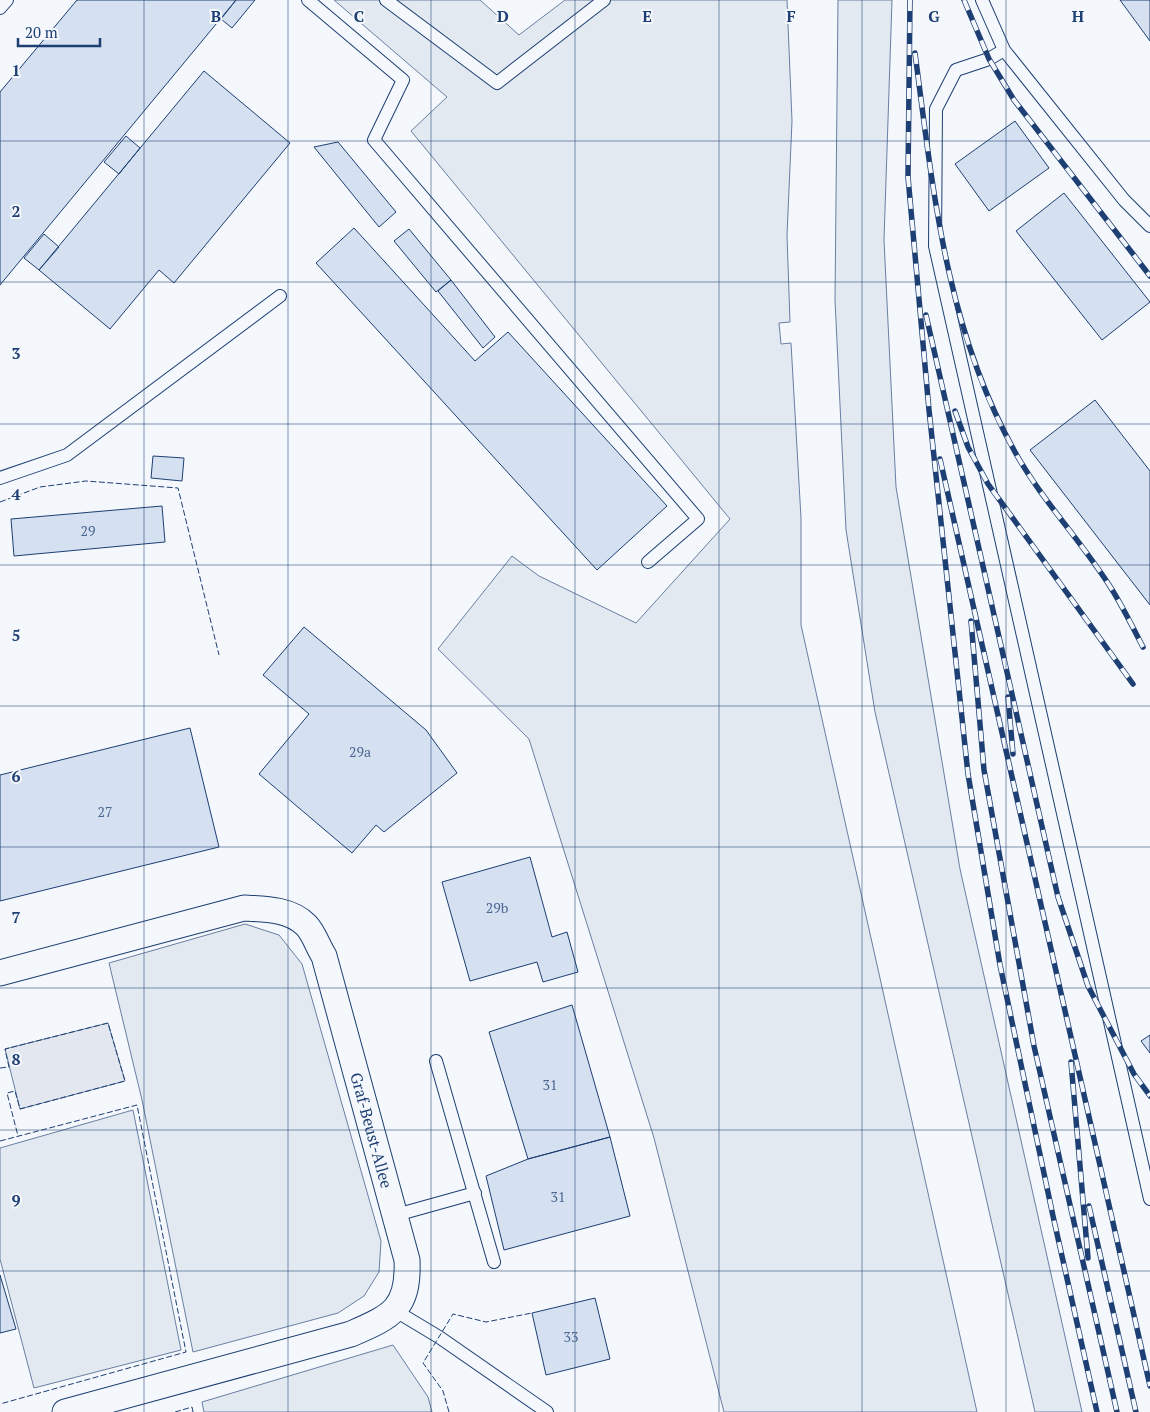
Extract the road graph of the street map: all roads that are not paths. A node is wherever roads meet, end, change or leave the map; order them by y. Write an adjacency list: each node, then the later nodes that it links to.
1 (308, 0): 9 (lane)
2 (386, 0): 3 (lane)
3 (604, 0)
4 (982, 0): 5 (lane)
5 (1004, 50): 6 (lane); 13 (lane)
6 (1150, 226)
7 (280, 296): 8 (lane)
8 (0, 478)
9 (648, 562)
10 (0, 973): 14 (street, Graf-Beust-Allee)
11 (436, 1061): 12 (lane)
12 (475, 1193): 14 (lane); 15 (lane)
13 (1150, 1199)
14 (396, 1216): 16 (street, Graf-Beust-Allee)
15 (494, 1262)
16 (394, 1310): 17 (street, Graf-Beust-Allee); 18 (lane)
17 (65, 1412)
18 (547, 1412)

